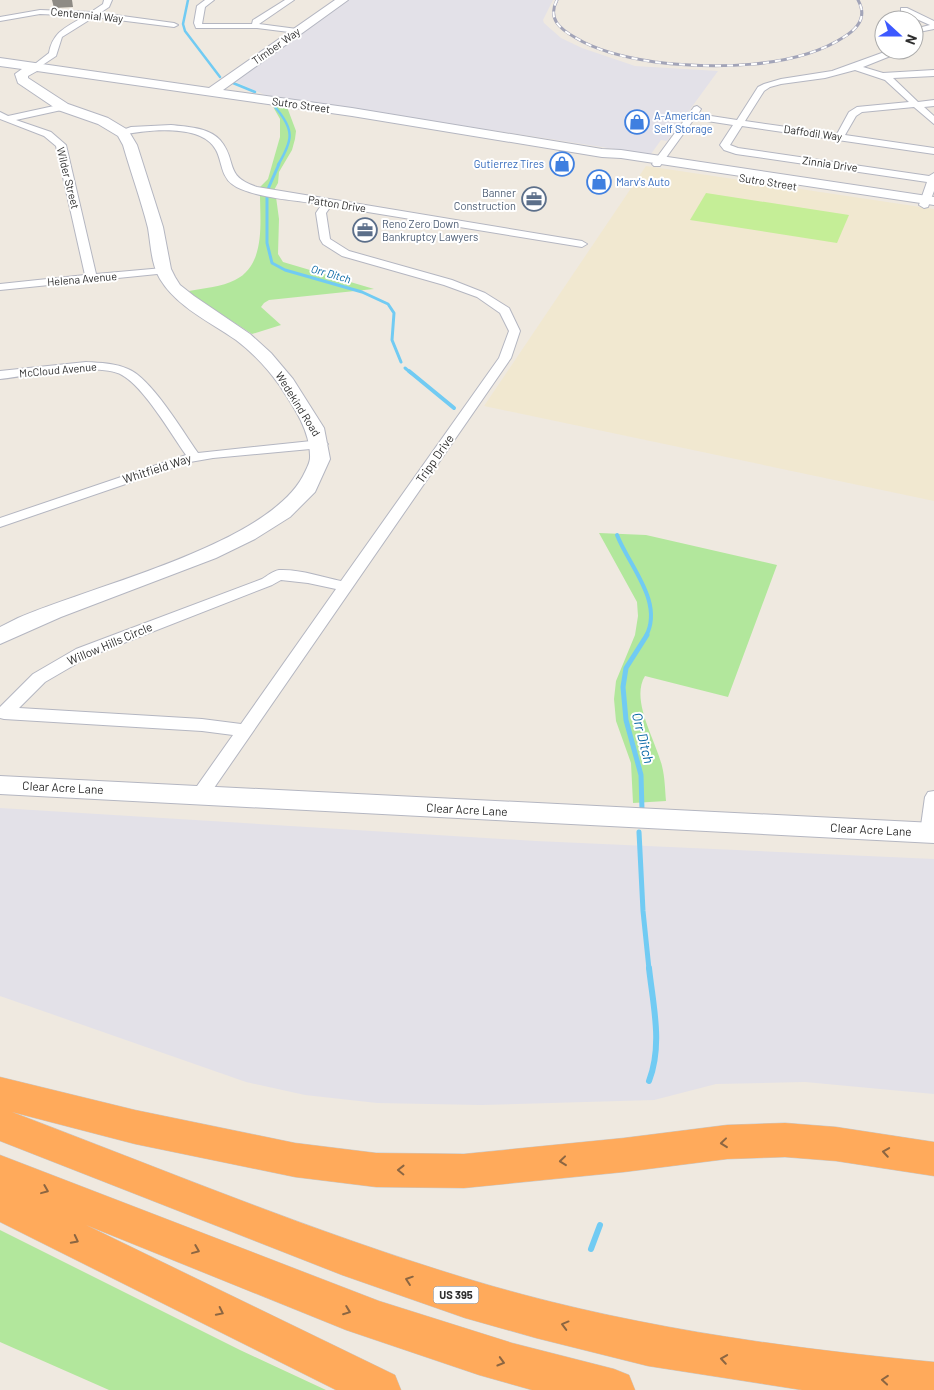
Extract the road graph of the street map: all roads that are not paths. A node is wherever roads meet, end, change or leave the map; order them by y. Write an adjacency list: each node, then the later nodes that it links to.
1 (108, 0): 5 (street)
2 (210, 0): 8 (street)
3 (290, 0): 8 (street)
4 (342, 0): 9 (street, Timber Way)
5 (89, 15): 6 (street, Centennial Way); 7 (street, Centennial Way); 13 (street)
6 (0, 19)
7 (174, 25)
8 (254, 26): 9 (street)
9 (297, 32): 18 (street, Timber Way)
10 (874, 58): 12 (street)
11 (0, 62): 13 (street, Sutro Street)
12 (853, 66): 16 (street); 26 (street)
13 (35, 67): 14 (street, Sutro Street); 17 (street)
14 (62, 71): 17 (street); 18 (street, Sutro Street)
15 (934, 73): 16 (street)
16 (883, 76): 20 (street)
17 (33, 83): 21 (street)
18 (211, 92): 30 (street, Sutro Street)
19 (934, 103): 20 (street)
20 (916, 104): 25 (street); 28 (street)
21 (63, 107): 24 (street); 27 (street)
22 (698, 107): 23 (street)
23 (691, 116): 26 (street, Daffodil Way); 30 (street)
24 (2, 118): 36 (street, Wilder Street)
25 (934, 121)
26 (739, 123): 28 (street, Daffodil Way); 31 (street, Zinnia Drive)
27 (122, 132): 32 (street, Patton Drive); 35 (street, Wedekind Road)
28 (840, 137): 29 (street, Daffodil Way)
29 (934, 151)
30 (658, 162): 33 (street, Sutro Street)
31 (934, 178): 33 (street)
32 (329, 202): 34 (street, Patton Drive); 42 (street, Tripp Drive)
33 (930, 203)
34 (582, 244)
35 (163, 271): 36 (street, Helena Avenue); 39 (street, Wedekind Road)
36 (91, 278): 37 (street, Helena Avenue)
37 (0, 287)
38 (0, 375): 40 (street, McCloud Avenue)
39 (321, 444): 40 (street, Whitfield Way); 43 (street, Wedekind Road)
40 (194, 457): 41 (street, Whitfield Way)
41 (0, 523)
42 (345, 587): 44 (street, Tripp Drive); 44 (street, Willow Hills Circle)
43 (0, 637)
44 (244, 730): 46 (street, Tripp Drive)
45 (0, 785): 46 (street, Clear Acre Lane)
46 (198, 796): 48 (street, Clear Acre Lane)
47 (934, 797): 48 (street)
48 (931, 833)
49 (0, 1093): 51 (highway, one-way to 49)
50 (0, 1124): 54 (highway, US 395, one-way to 50)
51 (934, 1160)
52 (0, 1172): 55 (highway, one-way to 55)
53 (0, 1202): 56 (highway, one-way to 56)
54 (934, 1383)
55 (583, 1385): 57 (highway)
56 (380, 1390)
57 (614, 1390)

